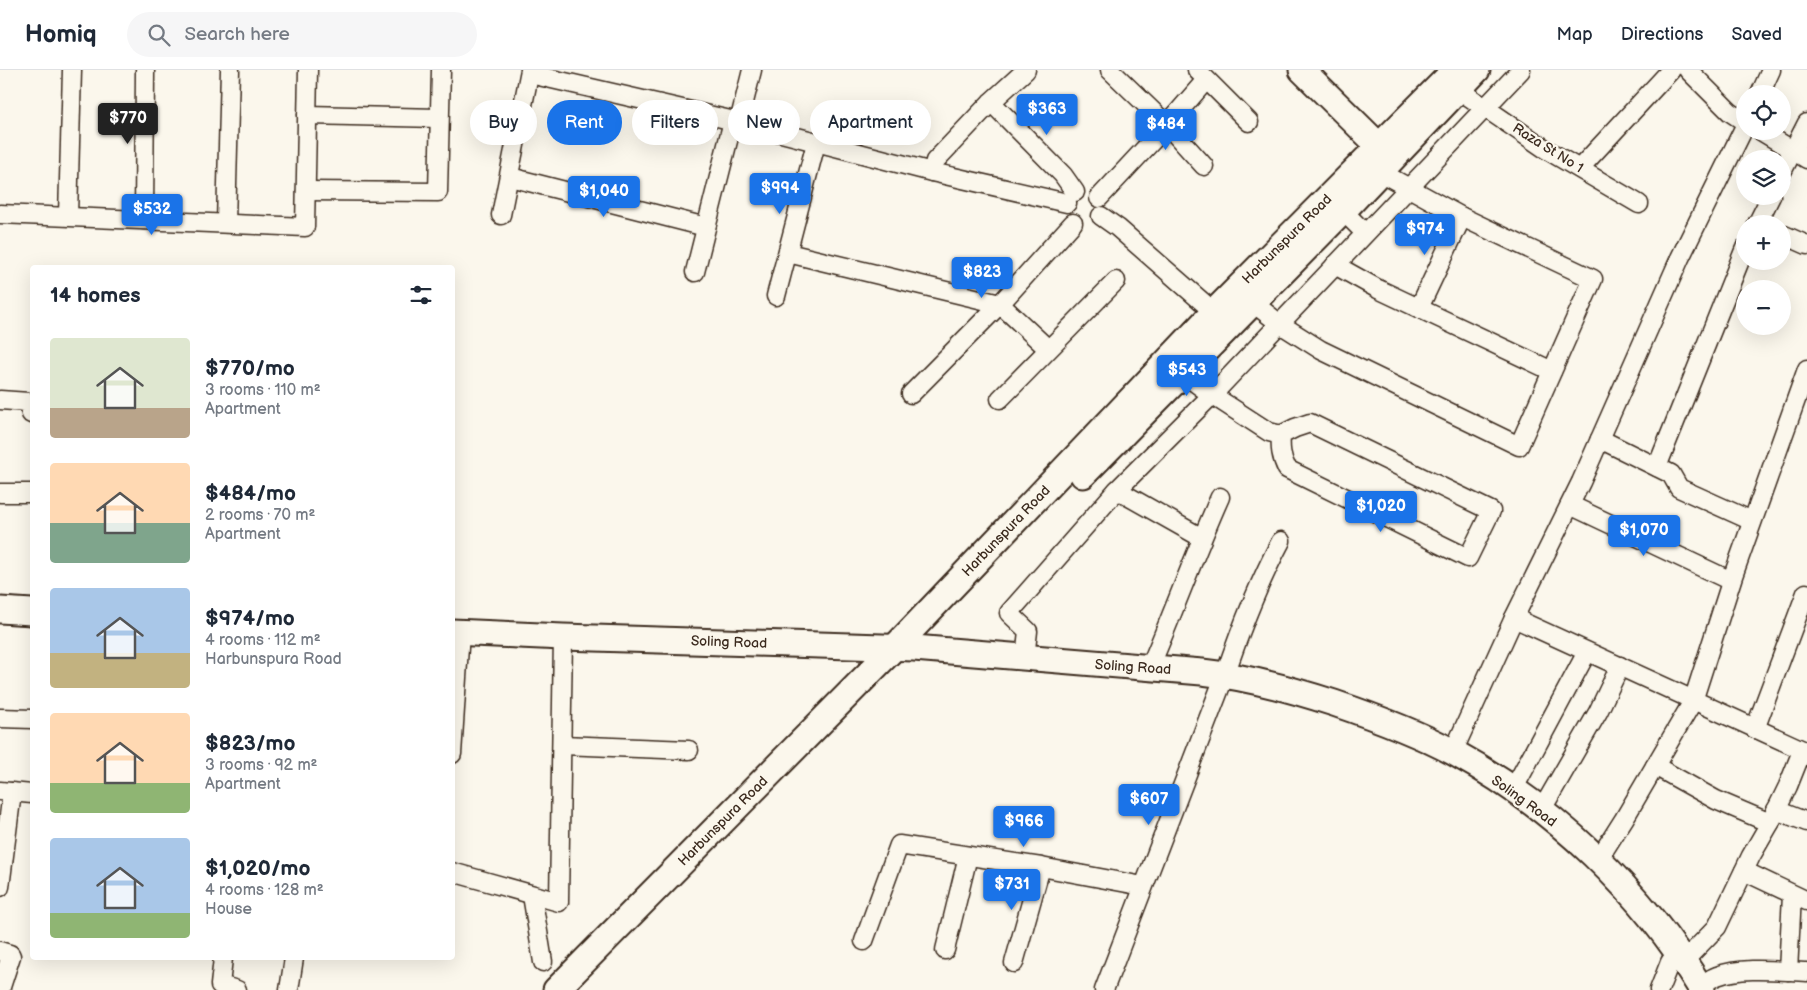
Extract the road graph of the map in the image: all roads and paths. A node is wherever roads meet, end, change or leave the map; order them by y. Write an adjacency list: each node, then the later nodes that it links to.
1 (72, 70): 49 (street)
2 (145, 70): 52 (street)
3 (230, 70): 53 (street)
4 (308, 70): 22 (street)
5 (441, 70): 24 (street)
6 (752, 70): 19 (street)
7 (1026, 70): 20 (street)
8 (1110, 70): 28 (street)
9 (1302, 70): 34 (main road)
10 (1477, 70): 17 (main road, Harbunspura Road)
11 (1521, 70): 21 (street)
12 (1671, 70): 37 (street)
13 (1688, 70): 23 (street)
14 (1772, 70): 18 (street)
15 (530, 72): 25 (street); 40 (street)
16 (1202, 75): 26 (street); 28 (street)
17 (1453, 80): 21 (street, Raza St No 1); 34 (main road, Harbunspura Road); 39 (main road, Harbunspura Road)
18 (1764, 85)
19 (743, 100)
20 (991, 102): 38 (street); 43 (street)
21 (1486, 107): 37 (street, Raza St No 1); 41 (street)
22 (307, 115): 24 (street); 42 (street)
23 (1736, 116)
24 (439, 118): 42 (street)
25 (728, 120)
26 (1249, 122)
27 (1807, 123): 35 (street)
28 (1168, 124): 36 (street); 44 (street)
29 (1738, 140): 80 (street)
30 (1776, 140): 35 (street)
31 (729, 145): 55 (street)
32 (815, 145): 59 (street)
33 (824, 145): 38 (street)
34 (1379, 146): 68 (main road, Harbunspura Road)
35 (1800, 155)
36 (1204, 166)
37 (1580, 168): 45 (street, Raza St No 1)
38 (932, 172): 43 (street)
39 (1380, 172): 41 (street); 46 (main road, Harbunspura Road)
40 (510, 177): 48 (street); 55 (street)
41 (1409, 188): 51 (street); 56 (street)
42 (306, 192): 53 (street)
43 (1071, 198): 44 (street); 54 (street)
44 (1099, 198): 50 (street)
45 (1639, 204)
46 (1343, 210): 56 (street); 65 (main road, Harbunspura Road)
47 (0, 214): 49 (street)
48 (501, 215)
49 (68, 216): 52 (street)
50 (1100, 216): 54 (street); 68 (street)
51 (1462, 217): 67 (street); 72 (street)
52 (144, 220): 53 (street)
53 (226, 223)
54 (1072, 223): 66 (street)
55 (706, 227): 62 (street)
56 (1365, 234): 60 (street)
57 (1791, 238): 58 (street)
58 (1807, 244)
59 (788, 253): 64 (street); 66 (street)
60 (1335, 265): 67 (street); 69 (street)
61 (1736, 270): 81 (street)
62 (695, 272)
63 (1116, 281): 70 (street)
64 (776, 296)
65 (1252, 302): 69 (street); 73 (main road, Harbunspura Road)
66 (1000, 304): 70 (street); 74 (street)
67 (1419, 308): 72 (street)
68 (1214, 312): 97 (main road, Harbunspura Road)
69 (1280, 324): 72 (street); 75 (street)
70 (1048, 349): 76 (street)
71 (1807, 369): 87 (street)
72 (1552, 371)
73 (1182, 373): 75 (street); 97 (main road, Harbunspura Road)
74 (911, 394)
75 (1212, 395): 79 (street); 82 (street)
76 (1000, 399)
77 (0, 400): 78 (street)
78 (30, 408)
79 (1281, 436): 79 (street)
80 (1600, 439): 81 (street); 86 (street)
81 (1657, 467): 87 (street)
82 (1117, 490): 88 (street); 99 (street)
83 (0, 493): 84 (street)
84 (30, 493)
85 (1220, 497): 88 (street)
86 (1570, 504): 90 (street); 94 (street)
87 (1752, 521): 90 (street)
88 (1202, 538): 102 (street)
89 (1281, 541): 103 (street)
90 (1731, 581): 104 (street)
91 (1807, 594): 107 (street)
92 (0, 610): 93 (main road)
93 (30, 612)
94 (1514, 618): 98 (street); 110 (street)
95 (456, 632): 96 (main road, Soling Road); 100 (street)
96 (563, 637): 97 (main road, Soling Road); 108 (street)
97 (904, 648): 99 (main road, Soling Road); 142 (main road, Harbunspura Road); 143 (main road, Harbunspura Road)
98 (1587, 652): 101 (street); 113 (street)
99 (1025, 658): 102 (main road, Soling Road)
100 (455, 662)
101 (1620, 666): 104 (street); 116 (street)
102 (1150, 668): 103 (main road, Soling Road)
103 (1225, 674): 110 (main road, Soling Road); 124 (street)
104 (1693, 701): 107 (street); 112 (street)
105 (0, 718): 106 (street)
106 (30, 719)
107 (1755, 729): 111 (street)
108 (562, 745): 109 (street); 126 (street)
109 (689, 750)
110 (1453, 752): 113 (main road, Soling Road)
111 (1804, 752): 117 (street)
112 (1655, 766): 117 (street); 120 (street)
113 (1513, 790): 116 (main road, Soling Road)
114 (6, 792): 115 (street); 125 (street)
115 (30, 794)
116 (1541, 811): 120 (main road, Soling Road)
117 (1773, 817): 118 (street); 122 (street)
118 (1807, 822)
119 (968, 856): 121 (street); 128 (street); 129 (street)
120 (1598, 860): 134 (main road, Soling Road)
121 (1041, 867): 124 (street); 135 (street)
122 (1744, 871): 127 (street); 134 (street)
123 (455, 873): 126 (street)
124 (1143, 886): 144 (street)
125 (0, 887)
126 (532, 895): 133 (street)
127 (1800, 898): 136 (street)
128 (864, 941)
129 (945, 950)
130 (0, 951): 139 (street)
131 (223, 960): 140 (street)
132 (294, 960): 141 (street)
133 (543, 962)
134 (1677, 962): 138 (main road, Soling Road); 145 (street)
135 (1014, 963)
136 (1788, 971): 137 (street); 138 (street)
137 (1807, 972)
138 (1701, 988)
139 (0, 990)
140 (237, 990)
141 (289, 990)
142 (556, 990)
143 (581, 990)
144 (1104, 990)
145 (1660, 990)

